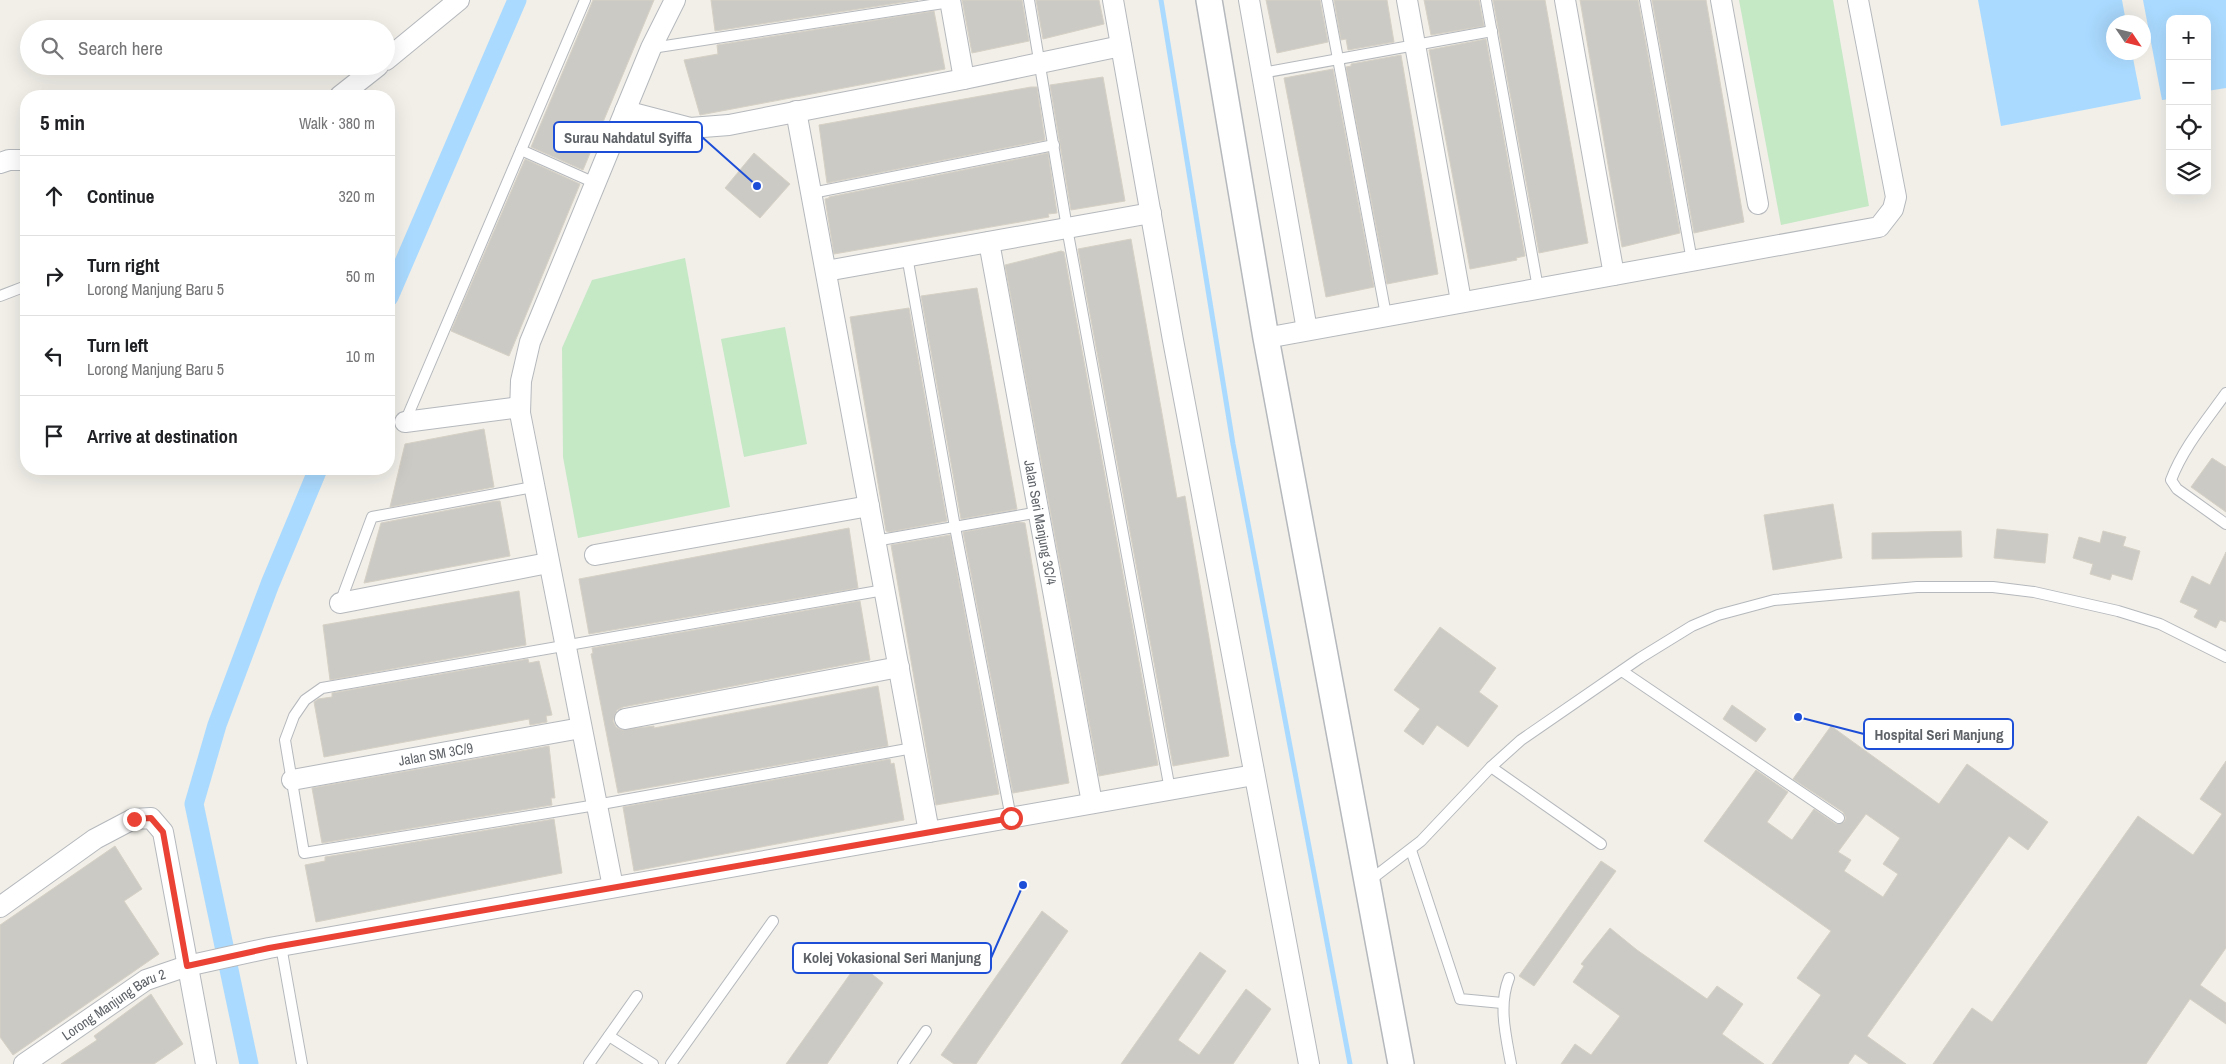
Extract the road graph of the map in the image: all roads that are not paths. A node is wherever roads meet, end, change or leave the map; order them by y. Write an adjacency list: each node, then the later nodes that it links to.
1 (459, 0): 20 (street)
2 (585, 0): 30 (lane)
3 (675, 0): 19 (street)
4 (1029, 0): 22 (lane)
5 (1209, 0): 49 (street)
6 (1249, 0): 23 (street)
7 (1327, 0): 21 (lane)
8 (1408, 0): 17 (street)
9 (1486, 0): 16 (lane)
10 (1565, 0): 42 (street)
11 (1645, 0): 40 (lane)
12 (1721, 0): 35 (street)
13 (1858, 0): 40 (street)
14 (950, 1): 19 (lane); 25 (street)
15 (1119, 1): 18 (street)
16 (1492, 31): 17 (lane); 44 (lane)
17 (1416, 45): 21 (lane); 46 (street)
18 (1121, 46): 22 (street); 36 (street)
19 (651, 48): 27 (street)
20 (395, 53)
21 (1338, 58): 23 (lane); 47 (lane)
22 (1041, 63): 25 (street); 29 (lane)
23 (1262, 73): 48 (street)
24 (367, 75): 26 (street)
25 (964, 79): 28 (street)
26 (348, 90)
27 (625, 111): 28 (street); 33 (street)
28 (796, 112): 34 (street)
29 (1054, 146): 34 (lane); 37 (lane)
30 (521, 150): 33 (lane); 52 (lane)
31 (20, 160): 32 (street)
32 (0, 163)
33 (595, 183): 51 (street)
34 (812, 193): 41 (street)
35 (1758, 204)
36 (1151, 213): 37 (street); 71 (street)
37 (1067, 228): 38 (street); 73 (lane)
38 (989, 242): 39 (street); 55 (street, Jalan Seri Manjung 3C/4)
39 (907, 256): 41 (street); 57 (lane)
40 (1692, 261): 42 (street)
41 (826, 271): 54 (street)
42 (1614, 275): 44 (street)
43 (20, 288): 45 (lane)
44 (1538, 288): 46 (street)
45 (0, 296)
46 (1462, 301): 47 (street)
47 (1386, 315): 48 (street)
48 (1307, 330): 49 (street)
49 (1266, 338): 81 (street)
50 (2226, 393): 56 (lane)
51 (520, 407): 52 (street); 53 (street)
52 (405, 422)
53 (533, 487): 60 (street); 62 (lane)
54 (869, 506): 58 (street); 59 (street)
55 (1039, 512): 57 (lane); 74 (street, Jalan Seri Manjung 3C/4)
56 (2226, 524)
57 (955, 527): 58 (lane); 76 (lane)
58 (876, 541): 61 (street)
59 (594, 555)
60 (548, 563): 62 (street); 63 (street)
61 (884, 590): 63 (lane); 65 (street)
62 (340, 604)
63 (564, 647): 68 (street); 72 (lane)
64 (2226, 657): 66 (lane)
65 (899, 667): 67 (street); 69 (street)
66 (1622, 671): 70 (lane); 77 (lane)
67 (625, 719)
68 (581, 728): 72 (street, Jalan SM 3C/9); 75 (street)
69 (914, 748): 75 (lane); 78 (street)
70 (1491, 767): 79 (lane); 80 (lane)
71 (1254, 775): 73 (street, Lorong Manjung Baru 2); 99 (street)
72 (292, 780): 75 (lane)
73 (1170, 790): 74 (street, Lorong Manjung Baru 2)
74 (1092, 803): 76 (street, Lorong Manjung Baru 2)
75 (596, 805): 82 (street)
76 (1011, 818): 78 (street, Lorong Manjung Baru 2)
77 (1839, 818)
78 (929, 832): 82 (street, Lorong Manjung Baru 2)
79 (1602, 844)
80 (1411, 850): 81 (lane); 89 (lane)
81 (1368, 881): 100 (street)
82 (613, 888): 85 (street, Lorong Manjung Baru 2)
83 (0, 907): 86 (street)
84 (772, 921): 97 (lane)
85 (275, 947): 86 (street, Lorong Manjung Baru 2); 94 (lane)
86 (187, 966): 92 (street, Lorong Manjung Baru 2); 93 (street)
87 (1509, 978): 89 (lane)
88 (637, 996): 91 (lane)
89 (1502, 1003): 101 (lane)
90 (926, 1031): 98 (lane)
91 (609, 1036): 95 (lane); 96 (lane)
92 (24, 1064)
93 (206, 1064)
94 (302, 1064)
95 (589, 1064)
96 (653, 1064)
97 (671, 1064)
98 (903, 1064)
99 (1309, 1064)
100 (1401, 1064)
101 (1511, 1064)

